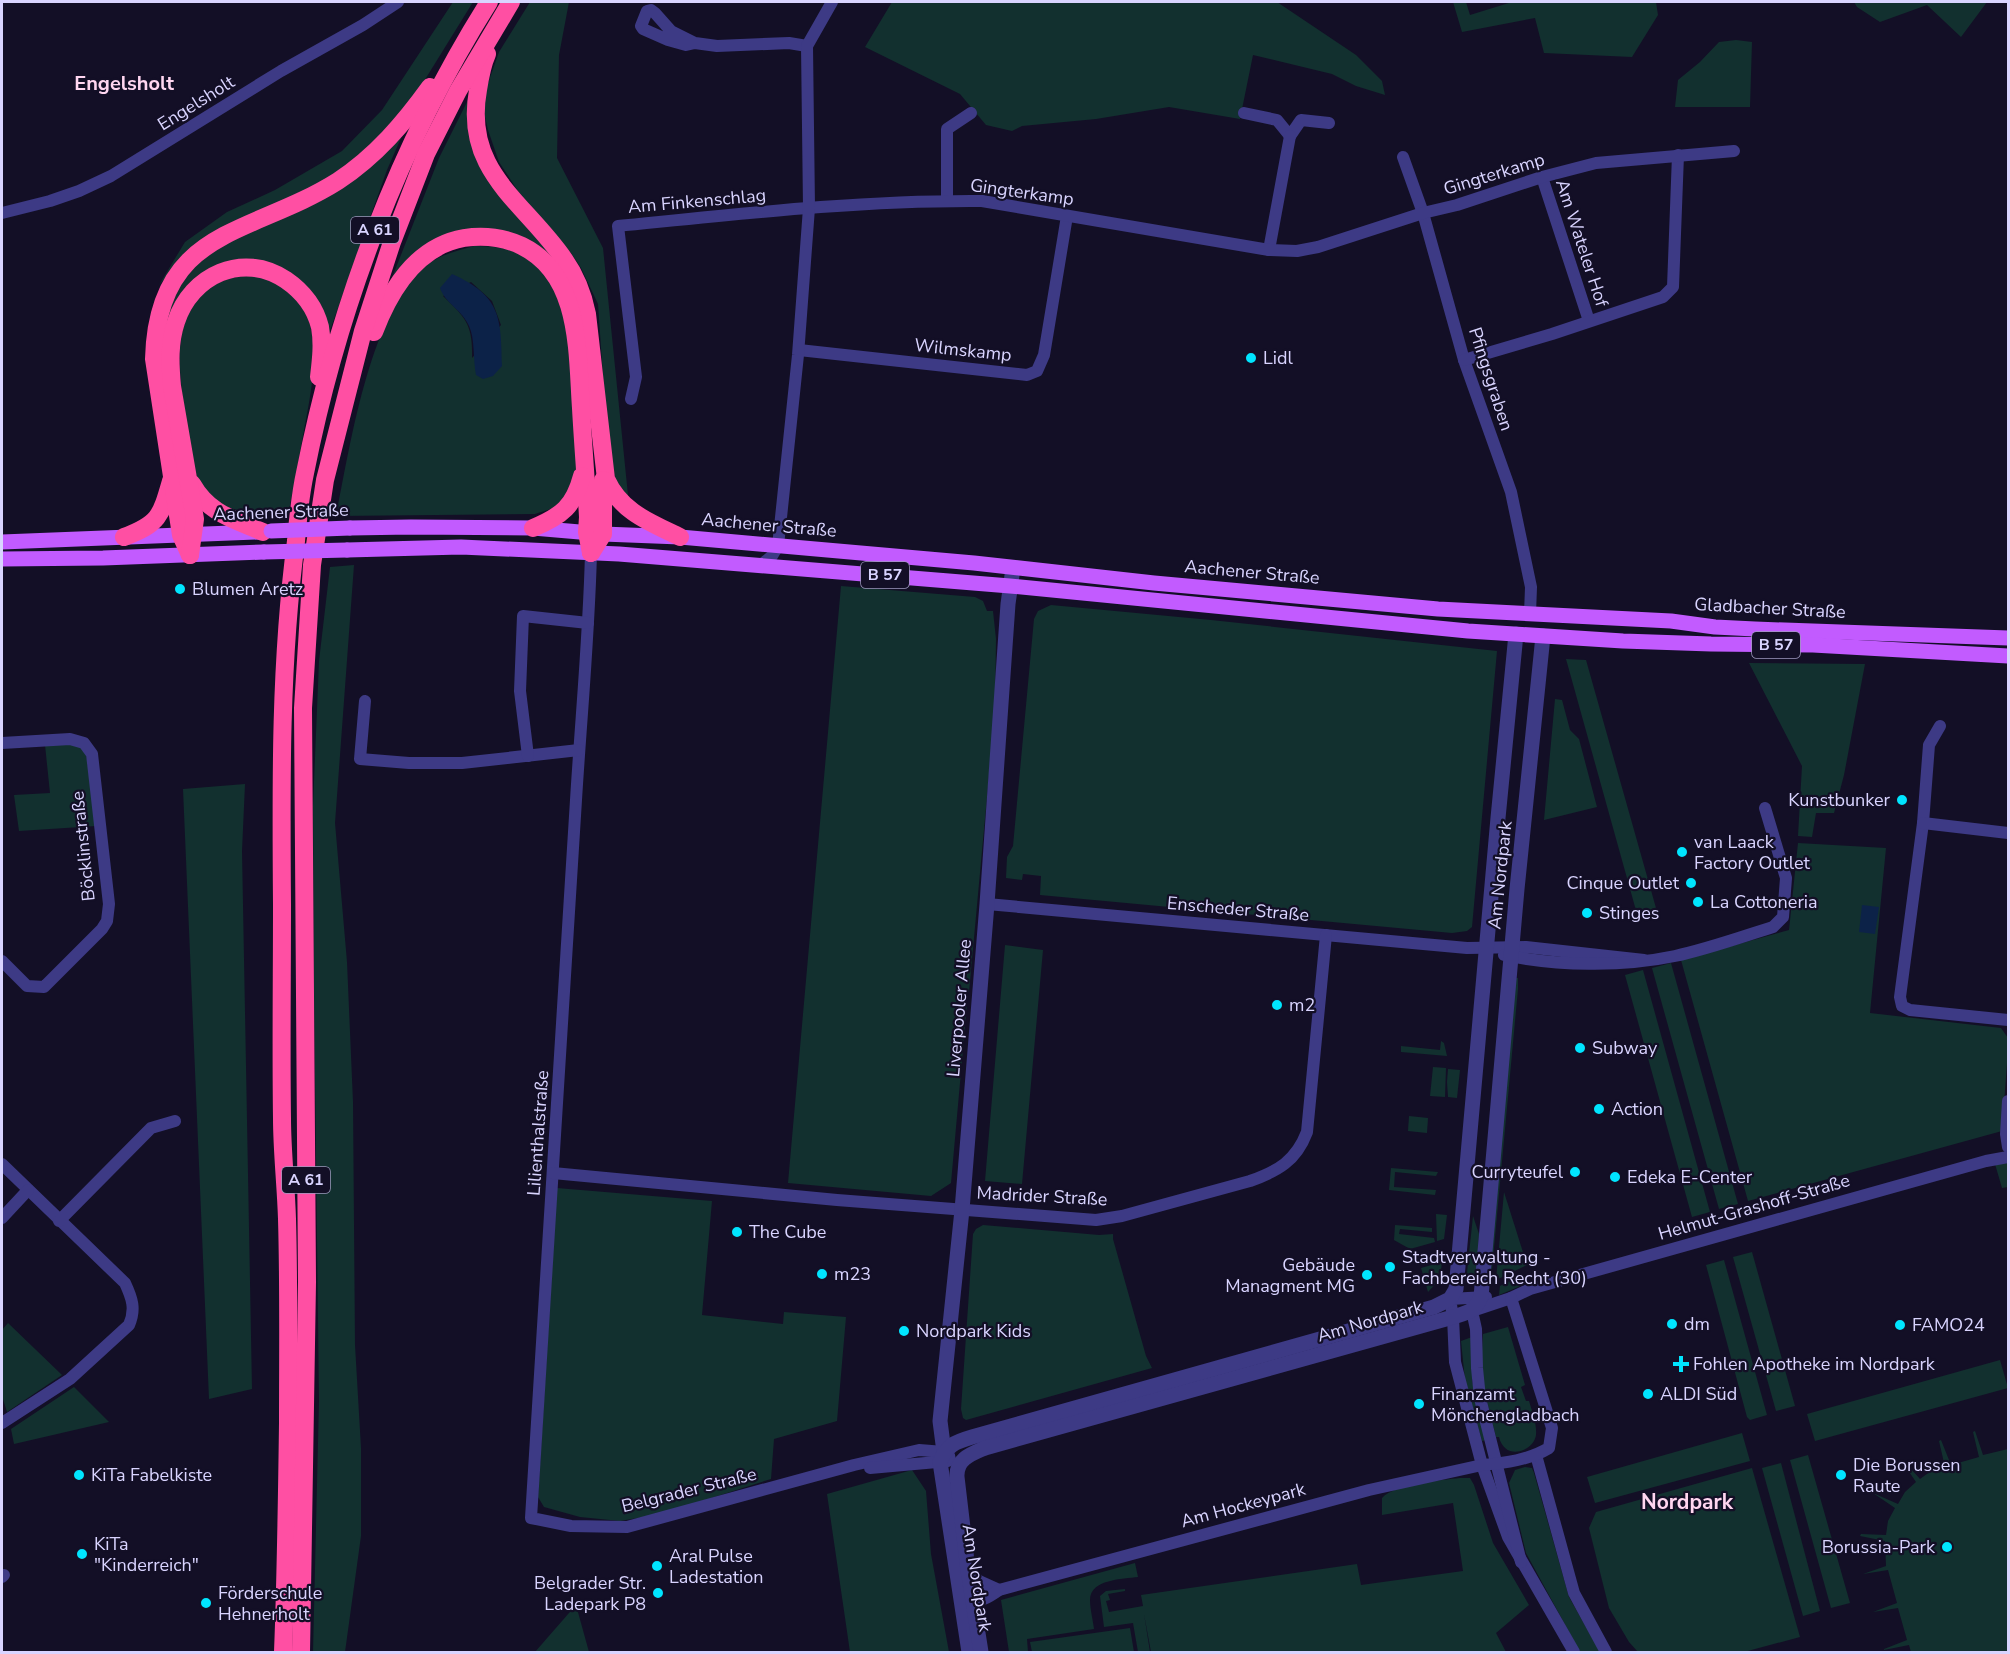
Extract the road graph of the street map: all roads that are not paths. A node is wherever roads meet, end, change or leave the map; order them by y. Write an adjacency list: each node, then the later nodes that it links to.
1 (398, 2): 17 (street, Engelsholt)
2 (832, 2): 6 (street)
3 (501, 6): 4 (highway, A 61); 25 (highway, A 61); 27 (highway)
4 (468, 34): 26 (highway, A 61); 29 (highway)
5 (695, 43): 6 (street)
6 (807, 46): 16 (street)
7 (971, 113): 15 (street, Gingterkamp)
8 (1244, 113): 10 (street)
9 (1329, 123): 10 (street)
10 (1290, 136): 20 (street)
11 (1734, 151): 12 (street, Gingterkamp)
12 (1678, 155): 14 (street, Gingterkamp); 21 (street, Am Wateler Hof)
13 (1403, 157): 18 (street, Pfingsgraben)
14 (1542, 177): 18 (street, Gingterkamp); 21 (street, Am Wateler Hof)
15 (947, 201): 16 (street, Gingterkamp); 19 (street, Gingterkamp)
16 (809, 208): 22 (street); 24 (street, Am Finkenschlag)
17 (2, 213)
18 (1423, 213): 20 (street, Gingterkamp); 23 (street, Pfingsgraben)
19 (1067, 216): 20 (street, Gingterkamp); 22 (street, Wilmskamp)
20 (1269, 250)
21 (1589, 321): 23 (street, Am Wateler Hof)
22 (799, 350): 37 (street)
23 (1464, 360): 45 (street, Pfingsgraben)
24 (631, 399)
25 (342, 412): 28 (highway); 95 (highway, A 61)
26 (313, 436): 29 (highway); 94 (highway, A 61)
27 (603, 449): 32 (highway); 35 (highway)
28 (585, 469): 30 (highway); 32 (highway)
29 (180, 472): 31 (highway); 33 (highway); 34 (highway)
30 (533, 528): 31 (main road, Aachener Straße / B 57, bridge); 32 (main road, Aachener Straße / B 57)
31 (267, 531): 33 (main road, Aachener Straße)
32 (595, 533): 35 (main road, Aachener Straße / B 57); 38 (highway)
33 (187, 535): 34 (main road, Aachener Straße); 39 (highway)
34 (124, 537): 36 (main road, Aachener Straße)
35 (680, 537): 37 (main road, Aachener Straße / B 57)
36 (2, 542)
37 (778, 546): 41 (street); 42 (main road, Aachener Straße / B 57)
38 (591, 553): 39 (main road, Aachener Straße / B 57, bridge); 41 (main road, Aachener Straße / B 57); 47 (street, Lilienthalstraße)
39 (190, 555): 40 (main road, Aachener Straße)
40 (2, 560)
41 (761, 565): 43 (main road, Aachener Straße / B 57)
42 (1013, 567): 43 (street, Liverpooler Allee); 44 (main road, Aachener Straße / B 57)
43 (1010, 586): 46 (main road, Aachener Straße / B 57); 60 (street, Liverpooler Allee)
44 (1370, 602): 45 (main road, Aachener Straße / B 57); 46 (main road)
45 (1530, 614): 48 (main road); 49 (main road); 50 (main road, Gladbacher Straße / B 57)
46 (1329, 616): 48 (main road, Aachener Straße / B 57)
47 (588, 622): 55 (street, Lilienthalstraße); 56 (street)
48 (1516, 634): 49 (main road, B 57); 62 (street, Am Nordpark)
49 (1543, 636): 51 (main road, Gladbacher Straße / B 57); 63 (street, Am Nordpark)
50 (2008, 638)
51 (2008, 656)
52 (365, 701): 56 (street)
53 (1940, 726): 58 (street)
54 (2, 742): 64 (street, Böcklinstraße)
55 (579, 750): 56 (street); 71 (street, Lilienthalstraße)
56 (528, 756)
57 (1765, 808): 63 (street, Enscheder Straße)
58 (1923, 823): 59 (street); 65 (street)
59 (2008, 833)
60 (987, 904): 61 (street, Enscheder Straße); 73 (street, Liverpooler Allee)
61 (1326, 935): 62 (street, Enscheder Straße); 73 (street, Madrider Straße)
62 (1486, 948): 63 (street, Enscheder Straße); 78 (street, Am Nordpark)
63 (1512, 951): 76 (street, Am Nordpark)
64 (2, 961)
65 (2008, 1020)
66 (2008, 1101): 68 (street)
67 (175, 1120): 75 (street)
68 (2008, 1147)
69 (2008, 1157): 77 (street, Helmut-Grashoff-Straße)
70 (2, 1164): 72 (street)
71 (553, 1173): 73 (street, Madrider Straße); 89 (street, Lilienthalstraße)
72 (28, 1190): 74 (street); 75 (street)
73 (962, 1210): 82 (street, Liverpooler Allee)
74 (2, 1218)
75 (59, 1221): 81 (street)
76 (1481, 1297): 77 (street, Helmut-Grashoff-Straße); 78 (street, Helmut-Grashoff-Straße); 79 (street, Am Nordpark)
77 (1512, 1298): 79 (street, Helmut-Grashoff-Straße); 84 (street)
78 (1450, 1299): 80 (street); 85 (street, Am Nordpark)
79 (1472, 1311): 80 (street, Am Nordpark); 86 (street)
80 (1454, 1317): 85 (street, Am Nordpark); 88 (street)
81 (2, 1423)
82 (940, 1430): 83 (street); 85 (street, Liverpooler Allee)
83 (919, 1450): 85 (street, Belgrader Straße); 87 (street, Belgrader Straße)
84 (1536, 1455): 86 (street, Am Hockeypark); 99 (street)
85 (948, 1461): 87 (street, Belgrader Straße); 91 (street, Am Nordpark); 93 (street, Am Nordpark)
86 (1498, 1464): 88 (street, Am Hockeypark); 90 (street)
87 (854, 1465): 89 (street, Belgrader Straße)
88 (1482, 1465): 90 (street); 92 (street, Am Hockeypark)
89 (531, 1518)
90 (1521, 1562): 98 (street)
91 (968, 1570): 92 (street); 93 (street, Am Nordpark)
92 (999, 1590): 93 (street, Am Hockeypark)
93 (967, 1598): 96 (street, Am Nordpark); 97 (street, Am Nordpark)
94 (283, 1653)
95 (301, 1653)
96 (969, 1653)
97 (981, 1653)
98 (1574, 1653)
99 (1606, 1653)

